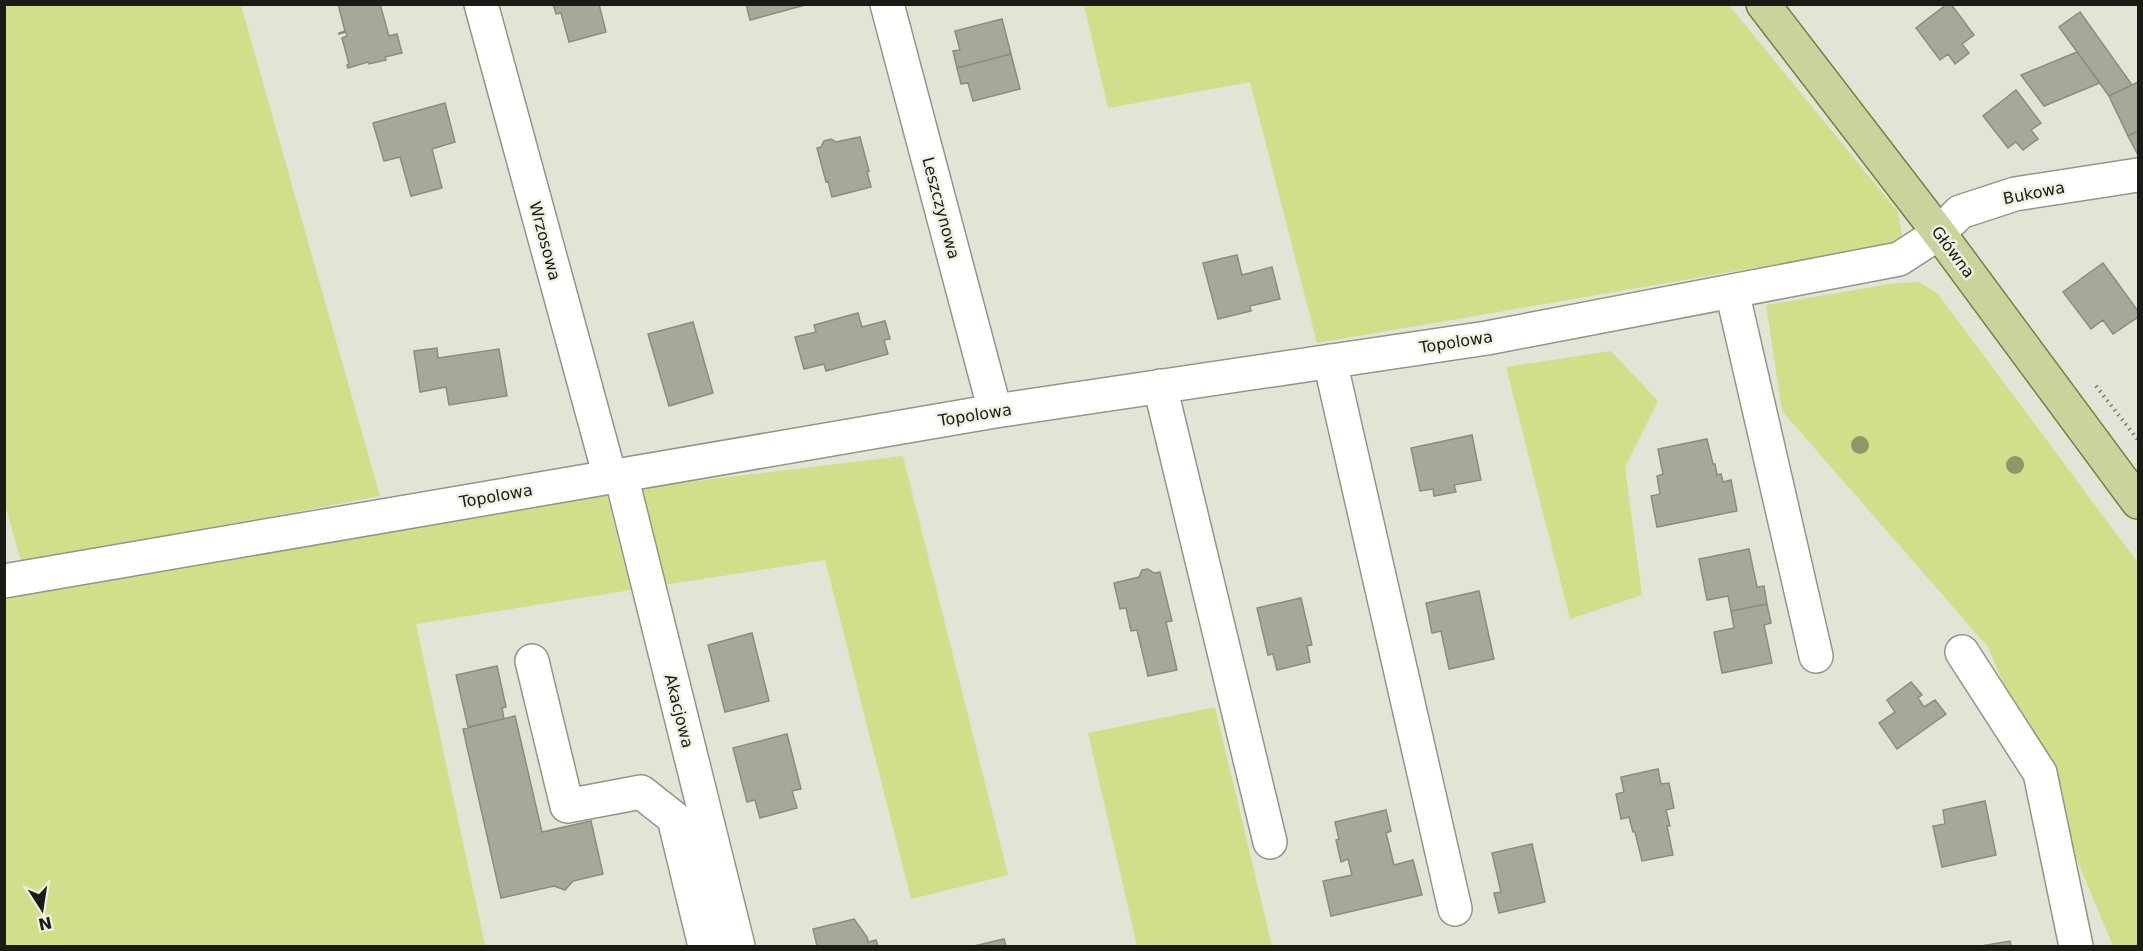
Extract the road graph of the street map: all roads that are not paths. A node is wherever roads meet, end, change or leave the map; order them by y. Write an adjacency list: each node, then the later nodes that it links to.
1 (481, 4): 10 (street, Wrzosowa)
2 (887, 4): 9 (street, Leszczynowa)
3 (1763, 4): 5 (main road, Główna)
4 (2139, 175): 5 (street, Bukowa)
5 (1939, 233): 6 (street, Topolowa); 11 (main road, Główna)
6 (1732, 291): 7 (street, Topolowa); 14 (street)
7 (1330, 361): 8 (street, Topolowa); 17 (street)
8 (1160, 386): 9 (street, Topolowa); 16 (street)
9 (995, 411): 10 (street, Topolowa)
10 (615, 476): 12 (street, Topolowa); 19 (street, Akacjowa)
11 (2139, 502)
12 (4, 581)
13 (1962, 652): 20 (street)
14 (1816, 656)
15 (532, 661): 18 (street)
16 (1270, 842)
17 (1455, 909)
18 (705, 946)
19 (738, 946)
20 (2076, 946)

